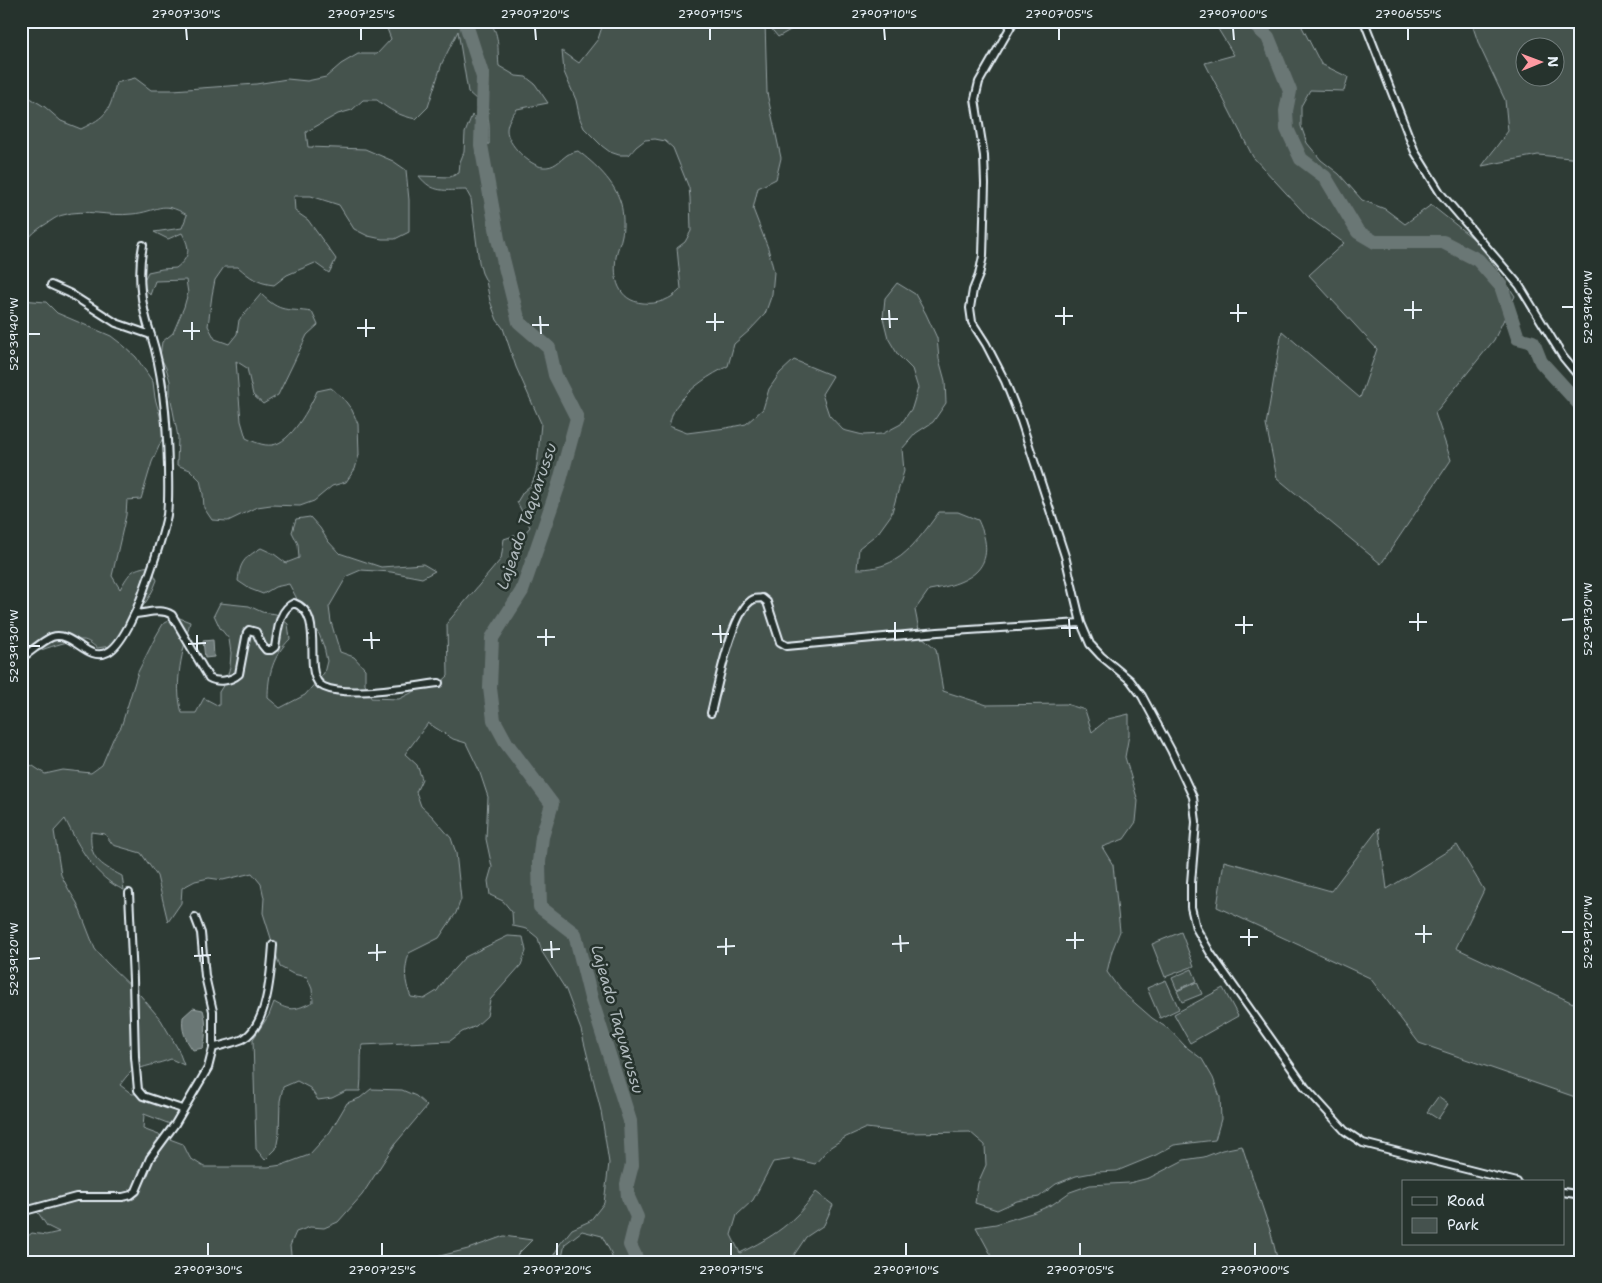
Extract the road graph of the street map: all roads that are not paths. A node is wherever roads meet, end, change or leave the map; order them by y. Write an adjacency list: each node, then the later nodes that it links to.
1 (1014, 21): 10 (street)
2 (1364, 21): 8 (street)
3 (1559, 21): 4 (street)
4 (1581, 28)
5 (143, 245): 7 (street)
6 (51, 285): 7 (street)
7 (151, 335): 9 (street)
8 (1581, 379)
9 (136, 614): 11 (street); 12 (street)
10 (1081, 623): 13 (street); 19 (street)
11 (21, 658)
12 (438, 683)
13 (712, 713)
14 (129, 893): 18 (street)
15 (195, 917): 17 (street)
16 (273, 945): 17 (street)
17 (213, 1048): 18 (street)
18 (182, 1109): 22 (street)
19 (1508, 1180)
20 (1564, 1192): 21 (street)
21 (1581, 1195)
22 (21, 1212)

